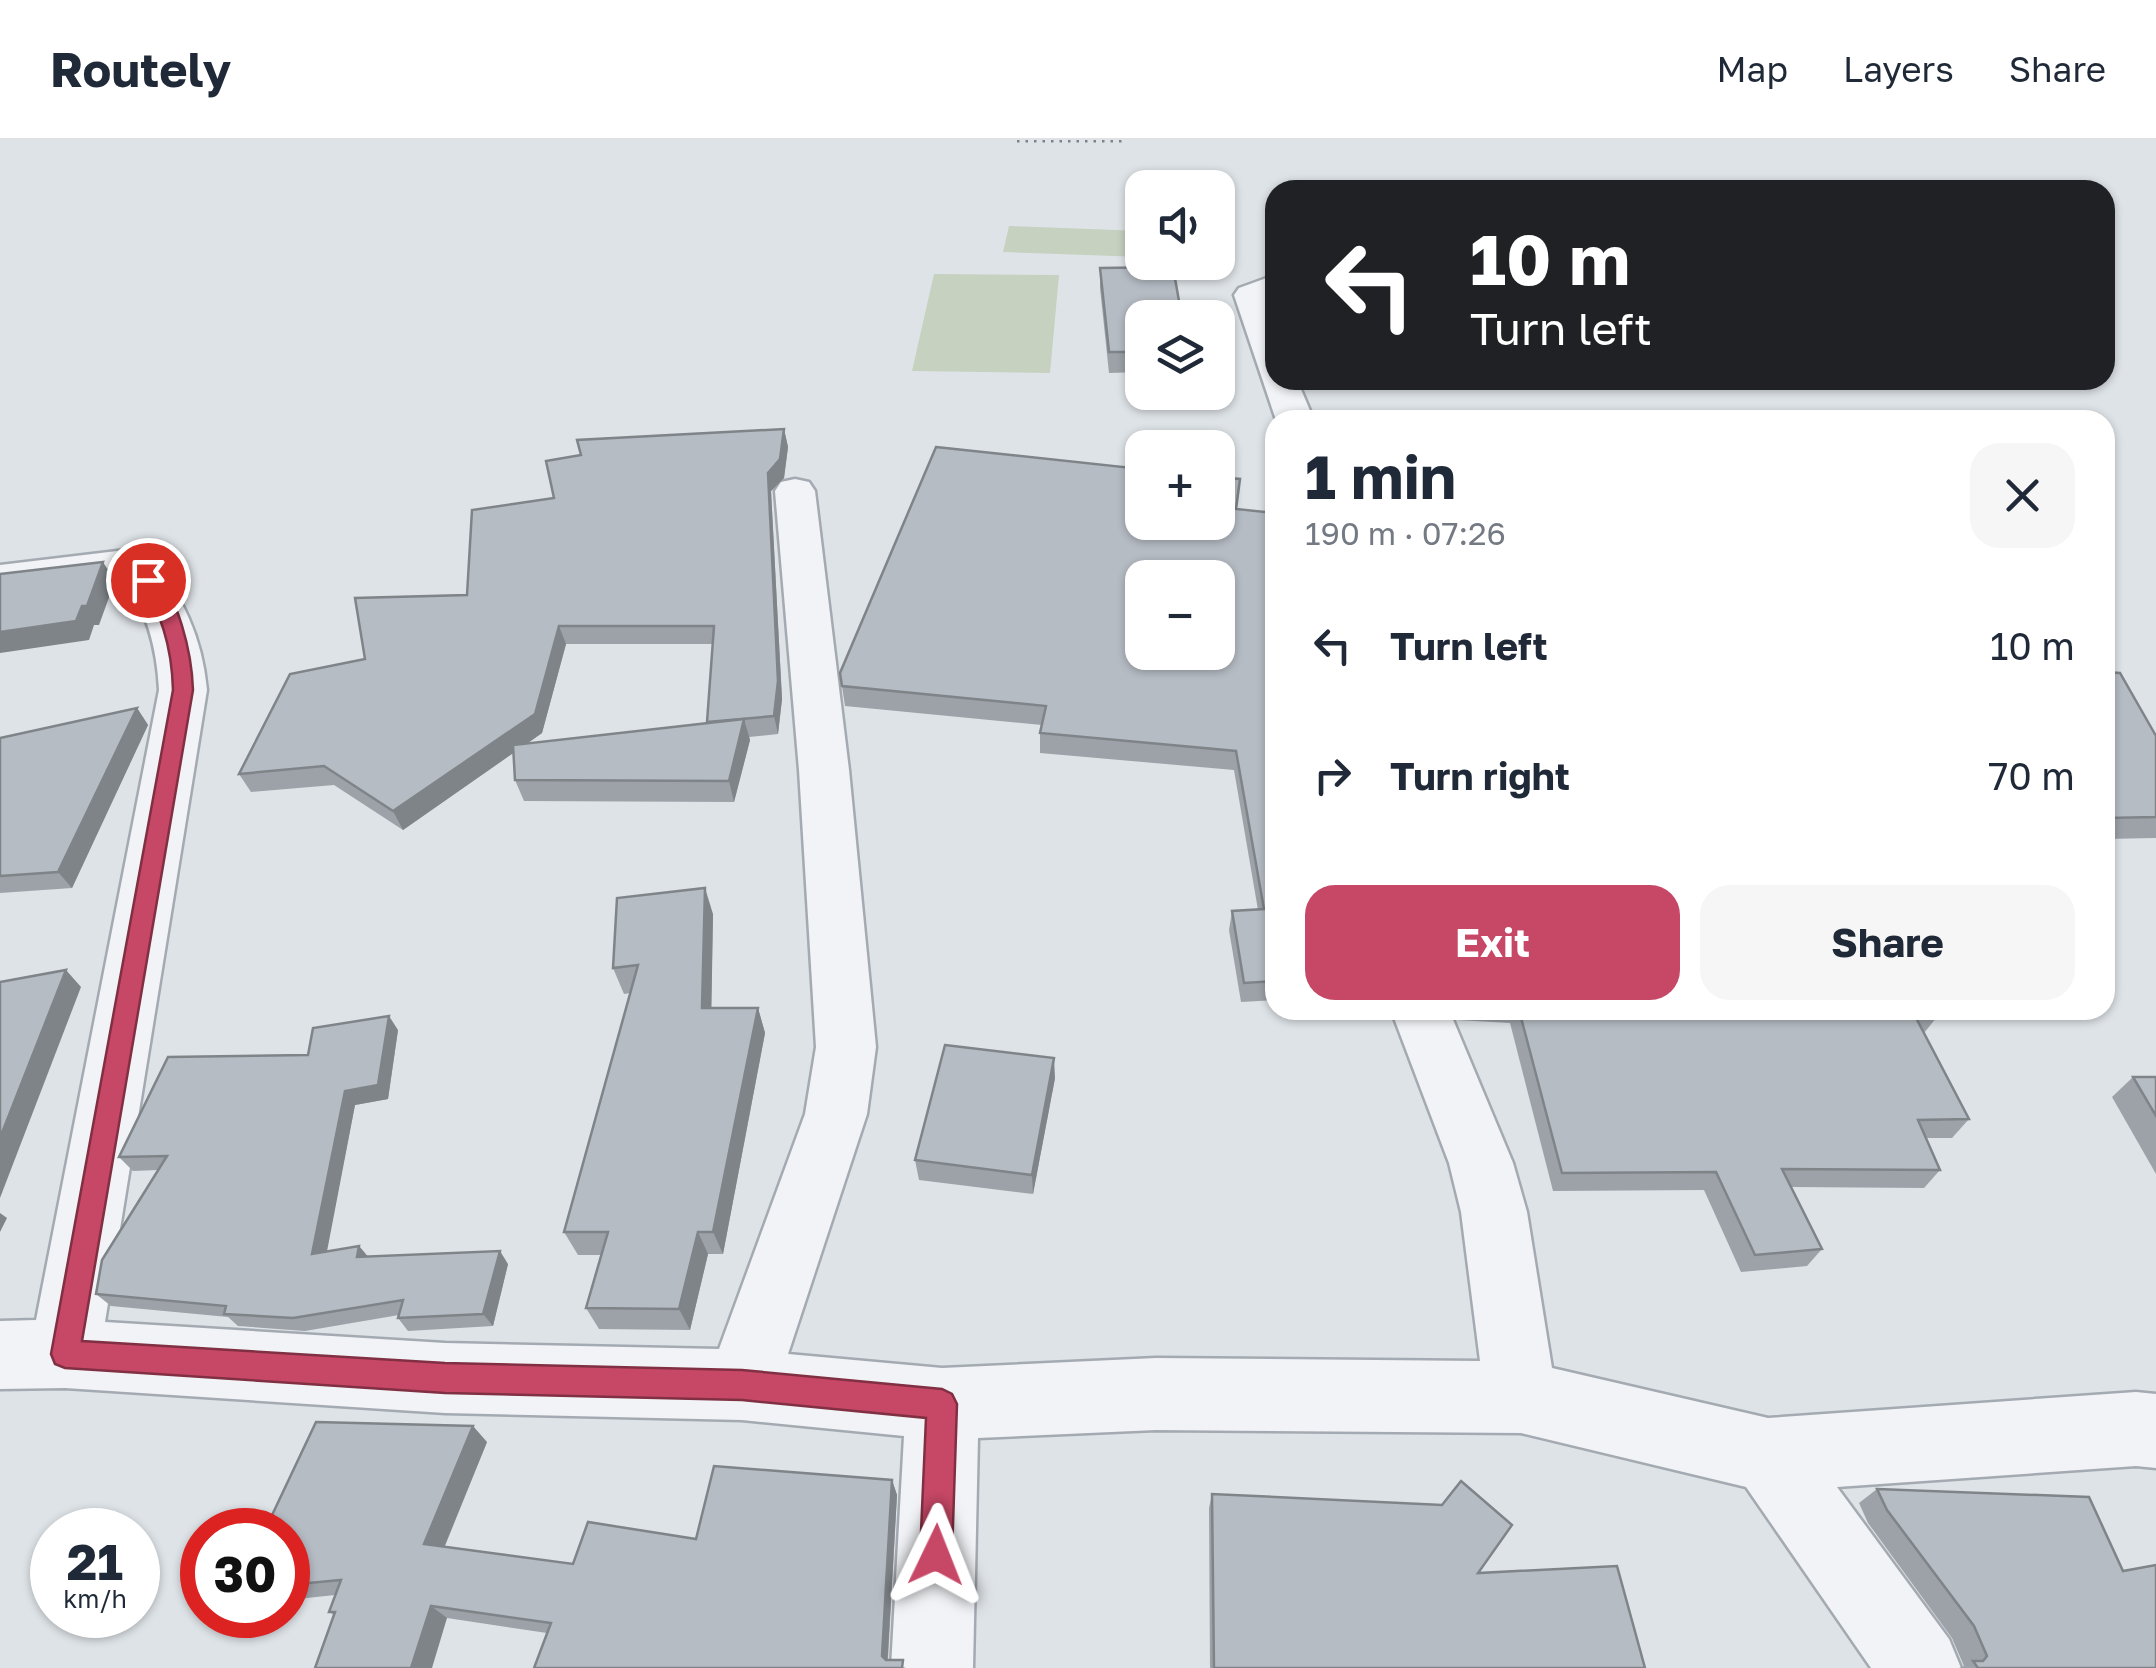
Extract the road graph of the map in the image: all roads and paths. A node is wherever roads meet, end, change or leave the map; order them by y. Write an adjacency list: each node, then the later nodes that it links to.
1 (1265, 290): 2 (street)
2 (1265, 337)
3 (794, 491): 7 (street)
4 (0, 578): 6 (street)
5 (1424, 1020): 8 (street)
6 (33, 1355): 7 (street)
7 (742, 1385): 9 (street)
8 (1521, 1397): 9 (street); 11 (street)
9 (942, 1404): 12 (street)
10 (2156, 1431): 11 (street)
11 (1768, 1454): 13 (street)
12 (932, 1668)
13 (1920, 1668)

